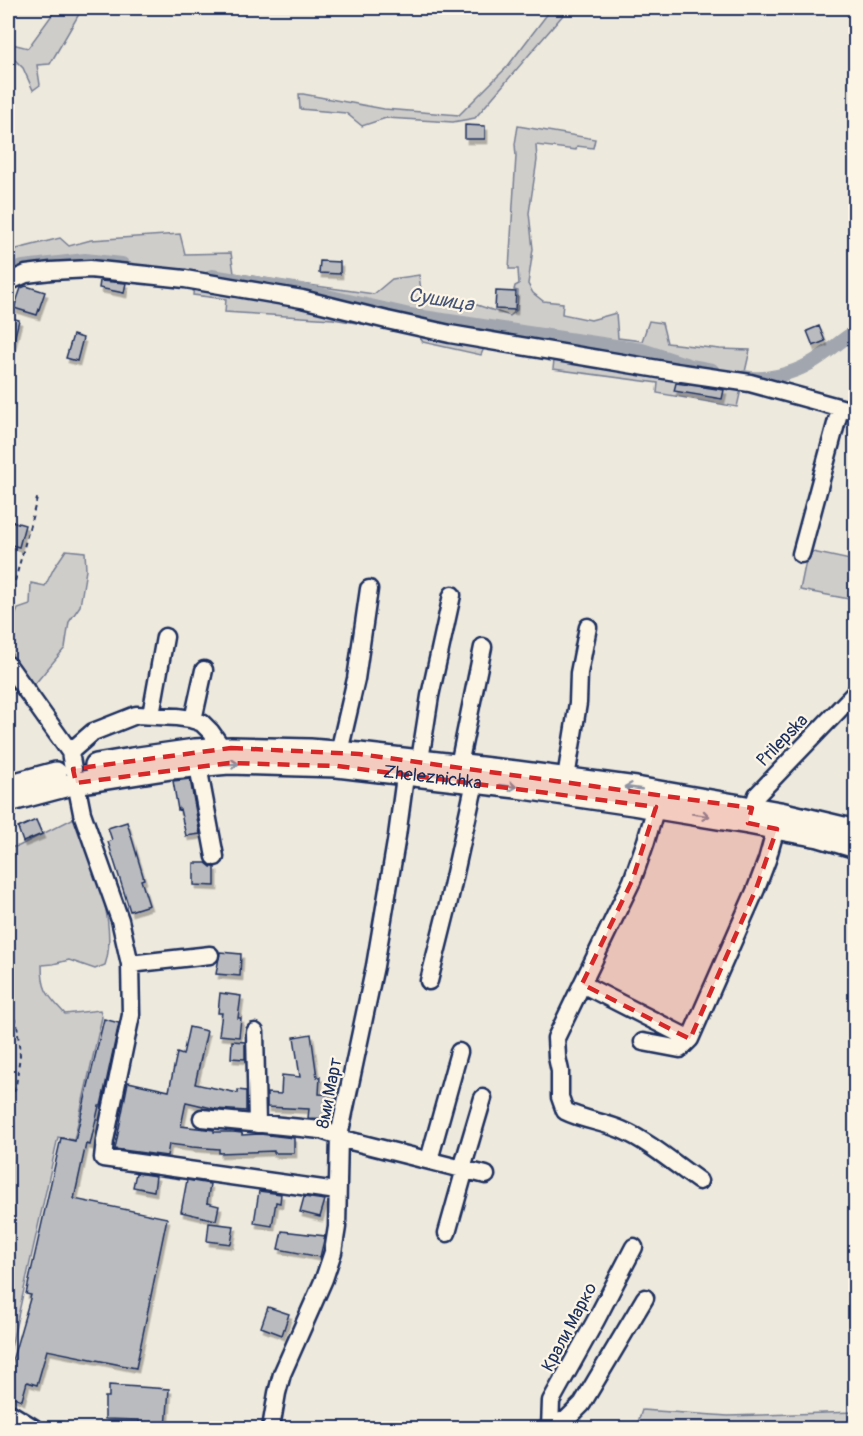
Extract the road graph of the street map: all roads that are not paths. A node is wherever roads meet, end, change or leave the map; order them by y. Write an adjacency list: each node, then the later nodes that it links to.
1 (8, 282): 2 (street)
2 (848, 410): 3 (street)
3 (801, 554)
4 (369, 589): 15 (street)
5 (452, 595): 16 (street, 8ми Март)
6 (588, 627): 20 (street)
7 (165, 637): 12 (street)
8 (483, 647): 17 (street)
9 (8, 665): 19 (street)
10 (204, 670): 13 (street)
11 (855, 692): 25 (street, Prilepska)
12 (151, 715): 13 (street); 19 (street)
13 (193, 720): 14 (street)
14 (223, 749): 15 (main road, Zheleznichka); 19 (main road, Zheleznichka)
15 (339, 752): 16 (main road, Zheleznichka)
16 (411, 764): 17 (main road, Zheleznichka); 18 (main road, Zheleznichka, one-way to 16); 21 (main road, Zheleznichka); 41 (street, 8ми Март)
17 (459, 765): 20 (main road, Zheleznichka)
18 (198, 766): 19 (main road, Zheleznichka); 29 (street)
19 (73, 768): 22 (main road, Zheleznichka); 23 (main road, Zheleznichka); 31 (street)
20 (566, 778): 25 (main road, Zheleznichka, one-way to 20)
21 (475, 782): 24 (main road, Zheleznichka, one-way to 24); 32 (street)
22 (8, 786)
23 (8, 801)
24 (656, 807): 25 (main road, Zheleznichka, one-way to 25); 33 (street)
25 (750, 815): 26 (main road, Zheleznichka)
26 (778, 821): 27 (main road, Zheleznichka); 28 (main road, Zheleznichka); 35 (street)
27 (855, 831)
28 (855, 847)
29 (215, 857)
30 (210, 955): 31 (street)
31 (130, 964): 46 (street)
32 (429, 981)
33 (582, 984): 35 (street); 45 (street)
34 (255, 1032): 40 (street)
35 (690, 1039): 36 (street)
36 (643, 1042)
37 (459, 1052): 42 (street)
38 (483, 1098): 43 (street)
39 (202, 1118): 40 (street)
40 (257, 1124): 41 (street)
41 (339, 1137): 42 (street); 46 (street, 8ми Март)
42 (429, 1160): 43 (street)
43 (464, 1169): 44 (street); 47 (street)
44 (486, 1175)
45 (699, 1181)
46 (337, 1191): 53 (street, 8ми Март)
47 (447, 1233)
48 (634, 1247): 51 (street, Крали Марко)
49 (645, 1298): 51 (street)
50 (8, 1412): 52 (street)
51 (550, 1426)
52 (34, 1428)
53 (271, 1428)

